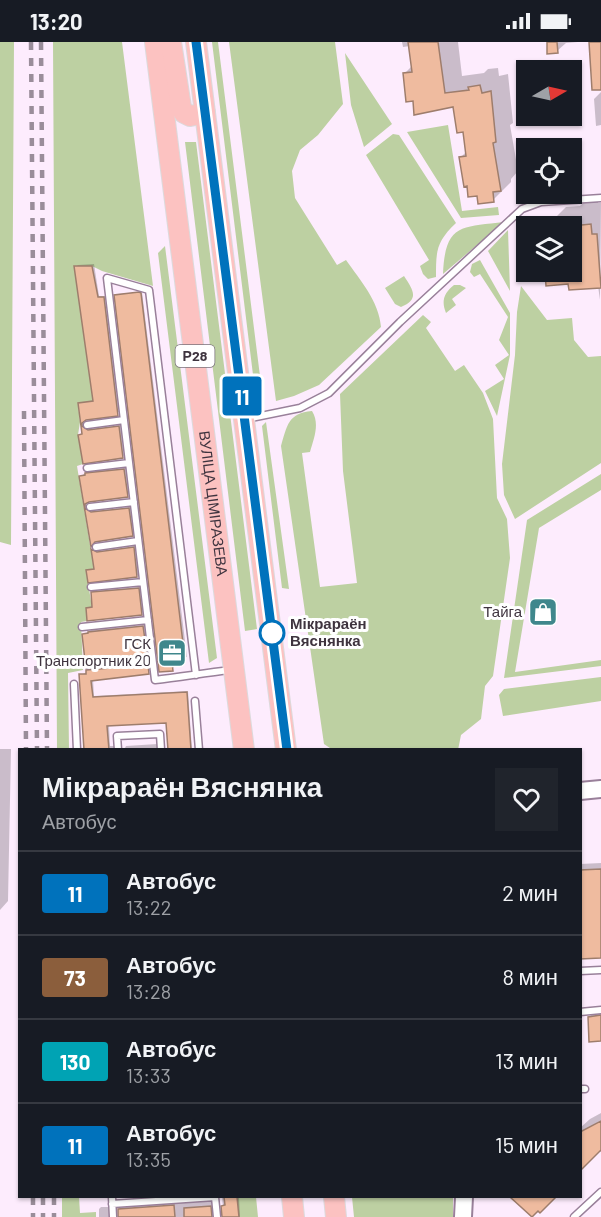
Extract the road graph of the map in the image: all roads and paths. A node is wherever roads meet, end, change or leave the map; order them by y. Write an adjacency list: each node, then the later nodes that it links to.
1 (155, 42): 21 (main road, ВУЛІЦА ЦІМІРАЗЕВА / Р28)
2 (171, 42): 4 (main road)
3 (196, 42): 4 (main road, Р28)
4 (205, 113): 6 (main road, Р28)
5 (601, 198): 6 (lane)
6 (245, 419): 30 (main road, Р28)
7 (124, 420): 8 (lane); 9 (lane); 22 (lane)
8 (87, 425)
9 (129, 463): 10 (lane); 11 (lane)
10 (87, 468)
11 (134, 502): 12 (lane); 13 (lane)
12 (90, 507)
13 (138, 541): 14 (lane); 15 (lane)
14 (96, 547)
15 (143, 582): 16 (lane); 17 (lane)
16 (91, 587)
17 (148, 620): 18 (lane); 19 (lane)
18 (82, 627)
19 (152, 659): 20 (lane); 22 (lane)
20 (88, 665)
21 (234, 670): 22 (lane); 29 (main road, ВУЛІЦА ЦІМІРАЗЕВА / Р28)
22 (196, 675)
23 (74, 684): 25 (lane)
24 (195, 701): 28 (lane)
25 (77, 748)
26 (118, 748): 27 (lane)
27 (161, 748)
28 (199, 748)
29 (243, 748)
30 (286, 748)
31 (601, 789): 32 (street)
32 (582, 791)
33 (601, 970): 34 (lane)
34 (582, 971)
35 (601, 1010): 36 (lane)
36 (582, 1012)
37 (601, 1192): 49 (lane)
38 (189, 1198): 43 (lane)
39 (215, 1198): 45 (lane)
40 (292, 1198): 46 (main road)
41 (334, 1198): 47 (main road)
42 (464, 1198): 48 (street)
43 (112, 1201): 44 (lane)
44 (113, 1217)
45 (217, 1217)
46 (294, 1217)
47 (336, 1217)
48 (464, 1217)
49 (574, 1217)

